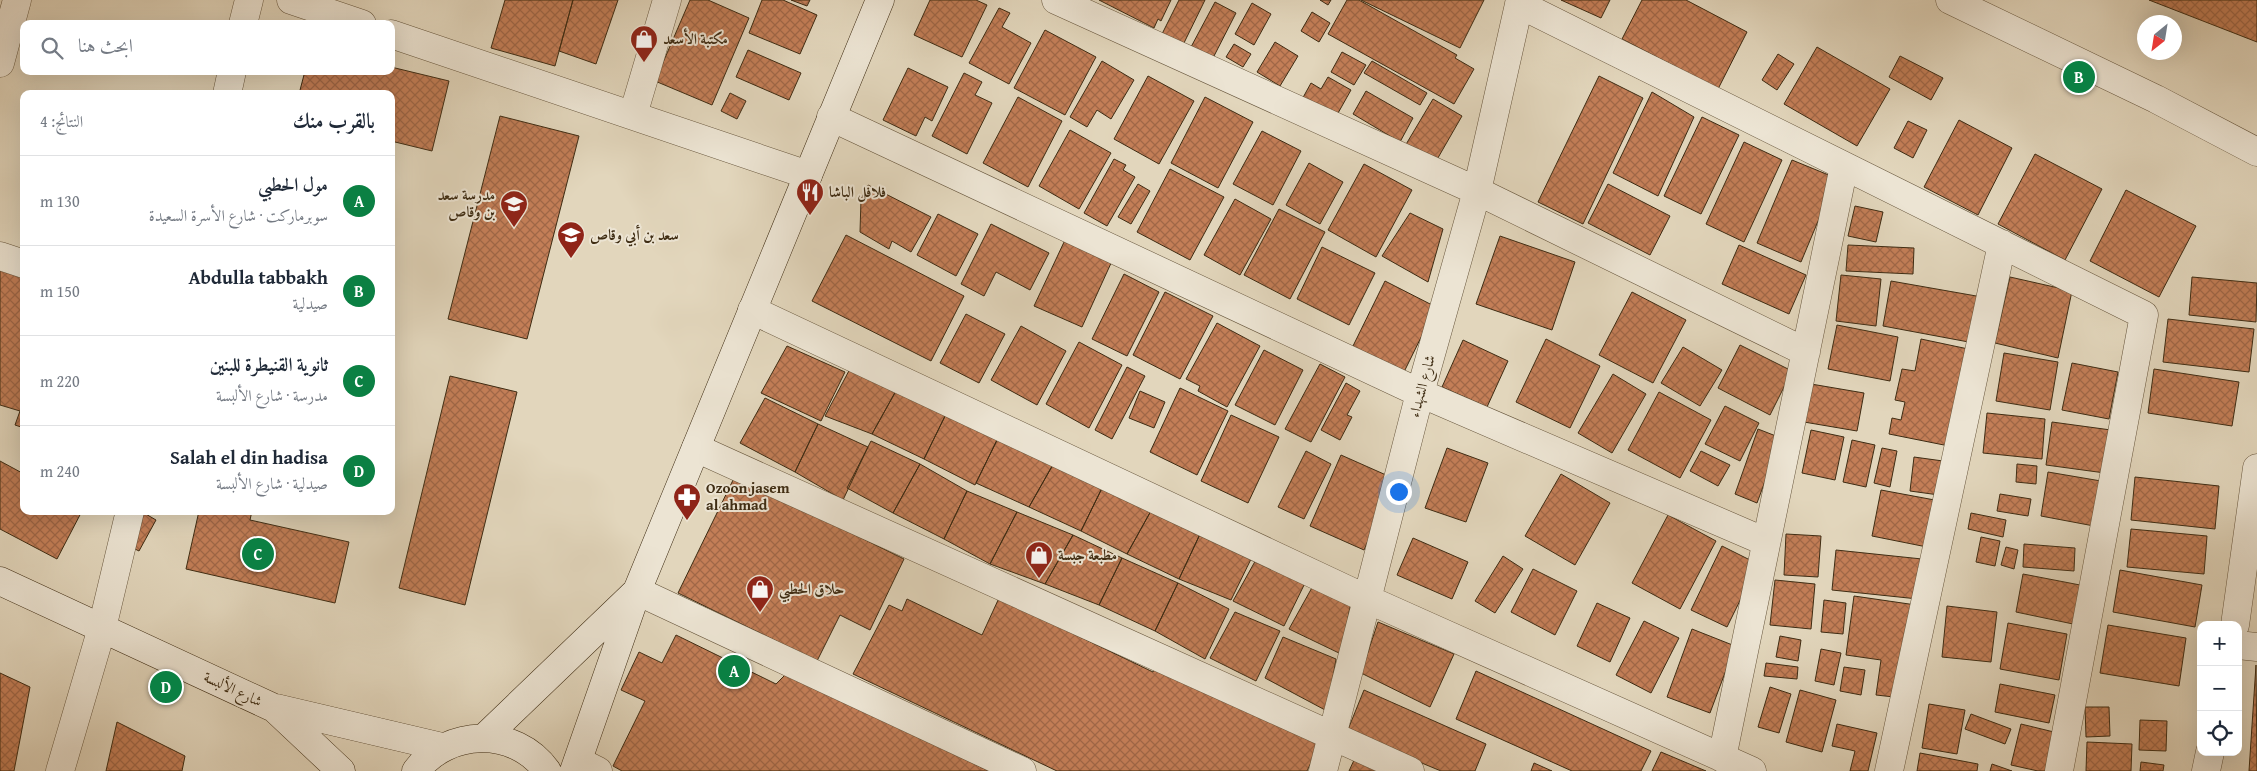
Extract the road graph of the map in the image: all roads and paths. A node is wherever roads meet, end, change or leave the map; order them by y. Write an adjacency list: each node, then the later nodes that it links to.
1 (17, 0): 12 (street)
2 (249, 0): 9 (street)
3 (291, 0): 10 (street)
4 (667, 0): 15 (street)
5 (880, 0): 16 (street)
6 (1056, 0): 20 (street)
7 (1950, 0): 17 (street)
8 (1520, 2): 18 (street); 20 (street, شارع الشهداء)
9 (244, 20)
10 (350, 20)
11 (395, 35): 15 (street)
12 (0, 63)
13 (231, 75): 14 (street)
14 (228, 90)
15 (633, 115): 19 (street)
16 (831, 117): 19 (street); 26 (street)
17 (2257, 152)
18 (1844, 166): 21 (street); 25 (street)
19 (808, 175): 24 (street)
20 (1477, 191): 25 (street); 26 (street, شارع الشهداء)
21 (2002, 244): 53 (street); 54 (street)
22 (0, 256): 23 (street)
23 (20, 263)
24 (752, 310): 27 (street); 33 (street)
25 (1806, 352): 30 (street)
26 (1420, 393): 30 (street); 33 (street, شارع الشهداء)
27 (696, 448): 32 (street); 39 (street)
28 (2257, 468): 34 (street)
29 (129, 515): 35 (street)
30 (1766, 542): 43 (street)
31 (0, 580): 35 (street, شارع الألبسة)
32 (637, 591): 40 (street); 44 (street); 49 (street)
33 (1367, 599): 39 (street, شارع الشهداء); 43 (street)
34 (2236, 621)
35 (102, 628): 38 (street, شارع الألبسة); 45 (street)
36 (2242, 645): 37 (street)
37 (2257, 647)
38 (274, 708): 41 (street); 46 (street, شارع الألبسة)
39 (1332, 736): 50 (street, شارع الشهداء); 51 (street)
40 (484, 738): 41 (street); 48 (street)
41 (442, 747): 47 (street)
42 (2209, 756): 55 (street)
43 (1722, 758): 52 (street)
44 (583, 768)
45 (60, 771)
46 (341, 771)
47 (416, 771)
48 (546, 771)
49 (1022, 771)
50 (1323, 771)
51 (1410, 771)
52 (1752, 771)
53 (1889, 771)
54 (2059, 771)
55 (2206, 771)

